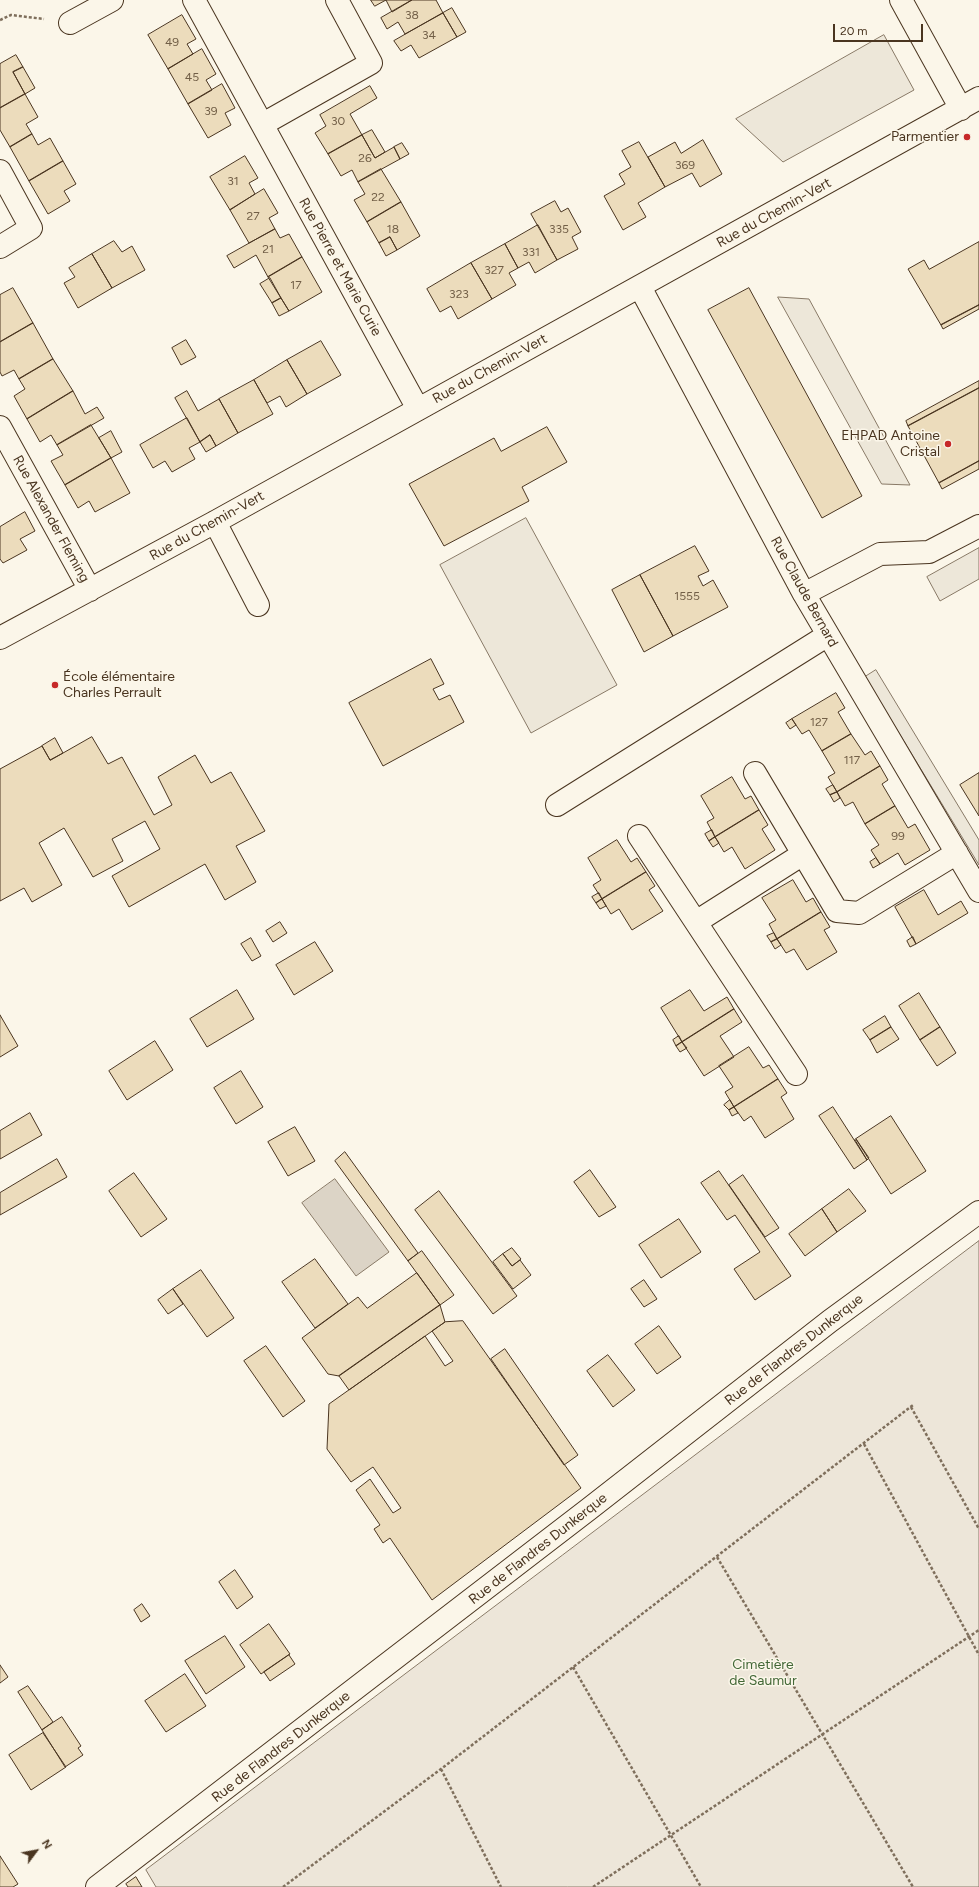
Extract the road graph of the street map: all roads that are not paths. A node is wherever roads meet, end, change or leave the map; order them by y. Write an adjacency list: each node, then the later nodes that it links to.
1 (112, 0): 5 (street)
2 (194, 0): 7 (street, Rue Pierre et Marie Curie)
3 (337, 0): 7 (street)
4 (901, 0): 6 (street)
5 (70, 23)
6 (970, 103): 10 (street, Rue du Chemin-Vert)
7 (263, 124): 11 (street, Rue Pierre et Marie Curie)
8 (0, 171): 9 (street)
9 (0, 247)
10 (640, 287): 11 (street, Rue du Chemin-Vert); 16 (street, Rue Claude Bernard)
11 (418, 409): 13 (street, Rue du Chemin-Vert)
12 (0, 427): 15 (street, Rue Alexander Fleming)
13 (215, 522): 15 (street, Rue du Chemin-Vert); 17 (street)
14 (979, 526): 16 (street)
15 (90, 590): 19 (street, Rue du Chemin-Vert)
16 (804, 594): 18 (street, Rue Claude Bernard)
17 (258, 605)
18 (828, 635): 21 (street); 23 (street, Rue Claude Bernard)
19 (0, 638)
20 (755, 773): 24 (street)
21 (557, 805)
22 (639, 836): 26 (street)
23 (957, 853): 24 (street); 25 (street, Rue Claude Bernard)
24 (803, 854): 26 (street)
25 (979, 891)
26 (696, 922): 27 (street)
27 (796, 1074)
28 (979, 1212): 29 (street, Rue de Flandres Dunkerque)
29 (97, 1887)

